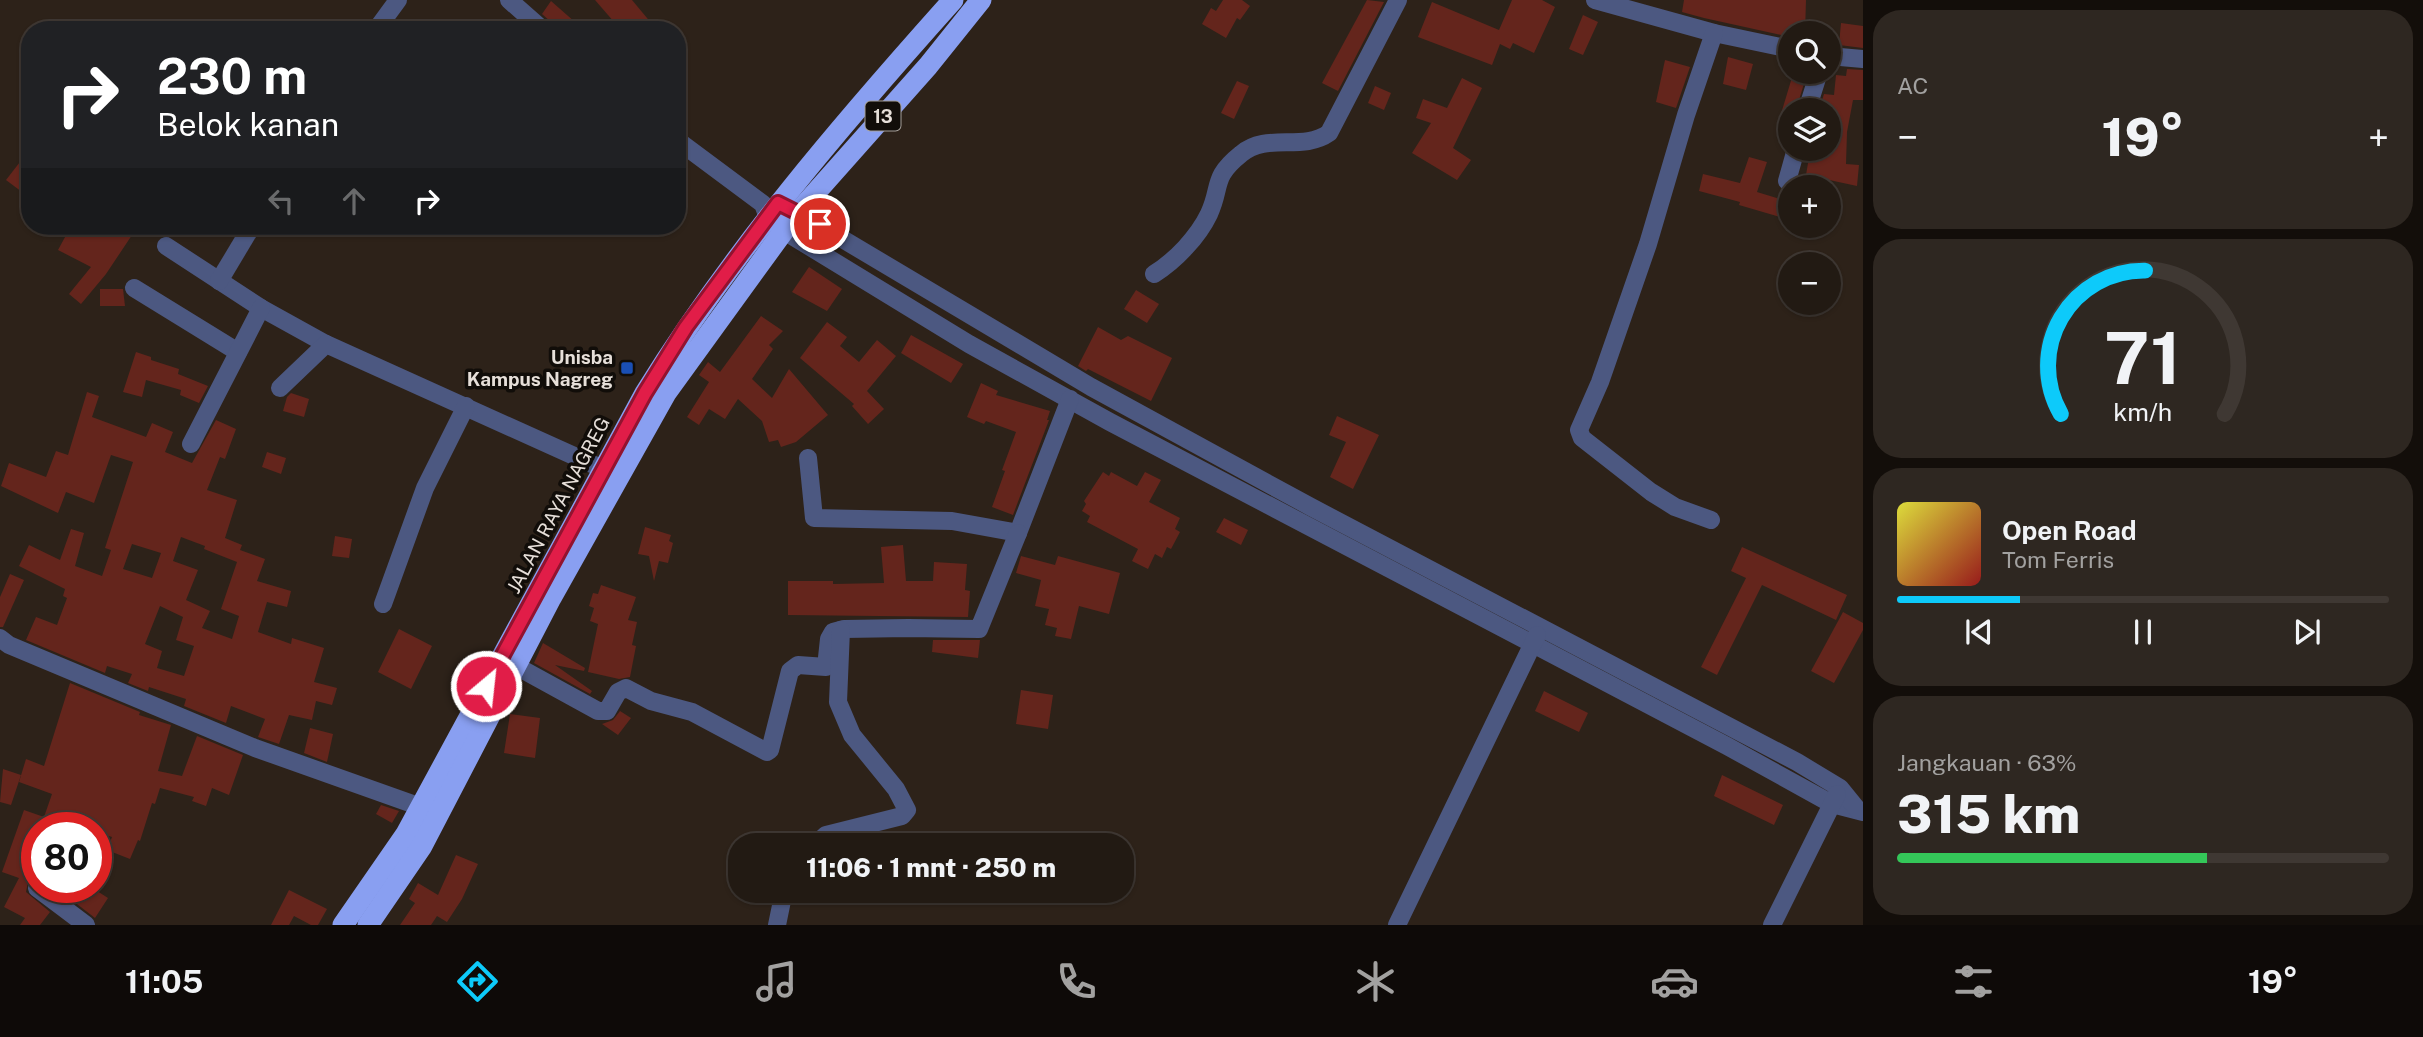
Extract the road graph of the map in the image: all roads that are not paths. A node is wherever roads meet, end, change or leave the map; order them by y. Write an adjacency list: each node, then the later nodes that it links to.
1 (398, 0): 7 (street)
2 (509, 0): 8 (street)
3 (953, 0): 15 (highway, JALAN RAYA NAGREG / 13)
4 (981, 0): 14 (highway, JALAN RAYA NAGREG / 13)
5 (1398, 0): 18 (street)
6 (1595, 0): 9 (street)
7 (383, 21)
8 (533, 21)
9 (1714, 33): 10 (street); 32 (street)
10 (1778, 46)
11 (1841, 57): 12 (street)
12 (1863, 59)
13 (686, 147): 15 (street)
14 (800, 211): 15 (highway, JALAN RAYA NAGREG / 13); 24 (street)
15 (773, 214): 25 (street); 31 (highway, JALAN RAYA NAGREG / 13); 39 (highway, JALAN RAYA NAGREG / 13)
16 (246, 235): 19 (street)
17 (166, 246): 19 (street)
18 (1154, 274)
19 (219, 281): 21 (street)
20 (134, 288): 23 (street)
21 (261, 308): 22 (street); 23 (street)
22 (326, 344): 26 (street); 28 (street)
23 (238, 352): 29 (street)
24 (1054, 366): 25 (street); 35 (street)
25 (1042, 384): 27 (street)
26 (280, 387)
27 (1070, 399): 33 (street); 38 (street)
28 (466, 406): 31 (street); 34 (street)
29 (191, 444)
30 (808, 458): 33 (street)
31 (603, 469): 42 (highway, JALAN RAYA NAGREG / 13)
32 (1711, 520)
33 (1018, 533): 36 (street)
34 (383, 604)
35 (1541, 628): 38 (street); 40 (street)
36 (841, 630): 39 (street); 44 (street)
37 (0, 638): 42 (street)
38 (1532, 644): 41 (street); 51 (street)
39 (516, 666): 49 (highway, JALAN RAYA NAGREG / 13)
40 (1840, 788): 41 (street); 43 (street)
41 (1832, 804): 43 (street); 52 (street)
42 (421, 807): 48 (highway, JALAN RAYA NAGREG / 13)
43 (1861, 811)
44 (834, 833)
45 (57, 903): 47 (street)
46 (782, 903): 50 (street)
47 (86, 925)
48 (342, 925)
49 (368, 925)
50 (778, 925)
51 (1397, 925)
52 (1772, 925)

